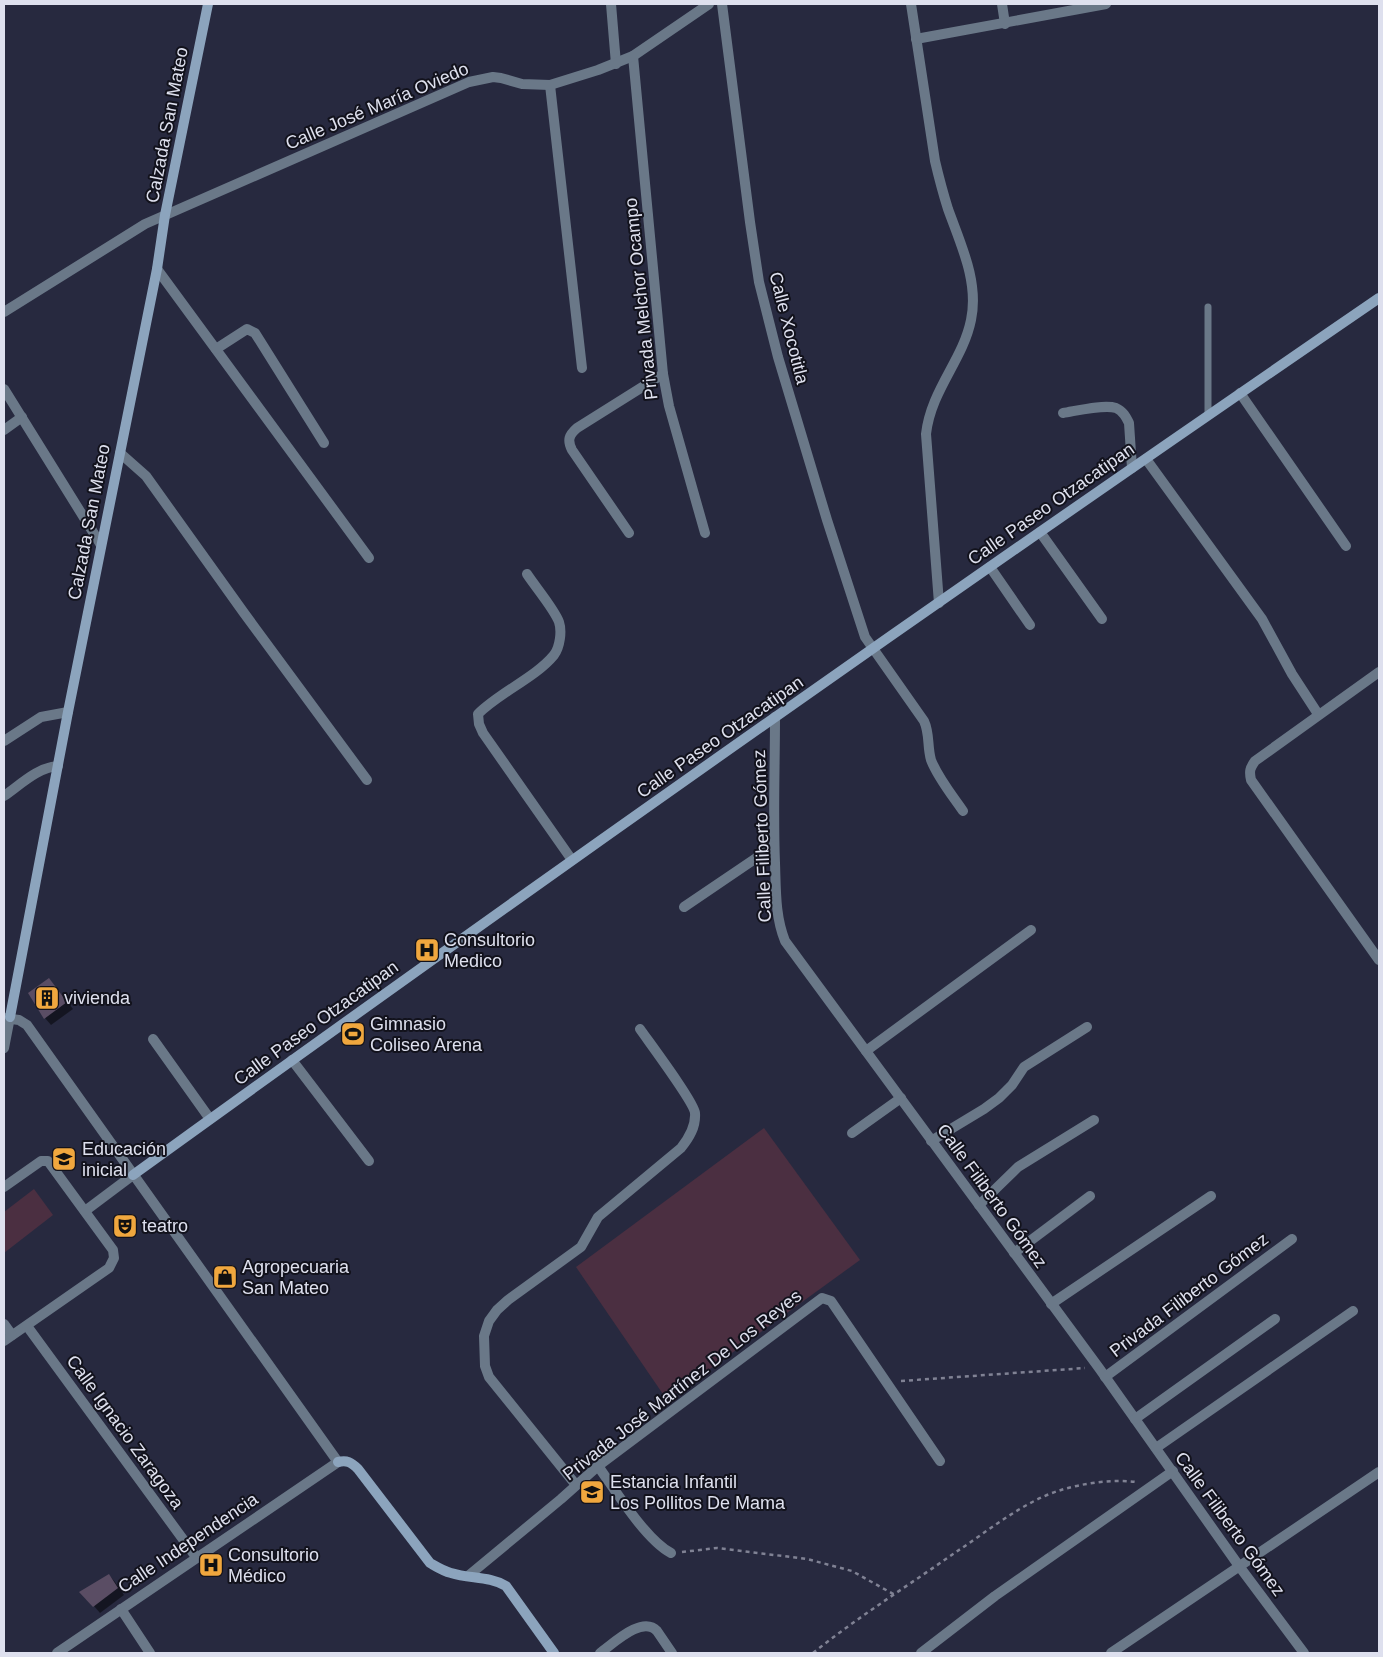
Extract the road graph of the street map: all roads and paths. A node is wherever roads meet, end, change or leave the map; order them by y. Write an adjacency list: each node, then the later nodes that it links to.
1 (208, 4): 13 (main road, Calzada San Mateo)
2 (611, 4): 11 (street)
3 (709, 4): 10 (street, Calle José María Oviedo)
4 (722, 4): 42 (street, Calle Xocotitla)
5 (911, 4): 9 (street)
6 (1002, 4): 8 (street)
7 (1106, 4): 8 (street)
8 (1005, 24): 9 (street)
9 (916, 39): 39 (street)
10 (633, 56): 11 (street, Calle José María Oviedo); 20 (street, Privada Melchor Ocampo)
11 (616, 64): 12 (street, Calle José María Oviedo)
12 (550, 84): 13 (street, Calle José María Oviedo); 19 (street)
13 (165, 215): 14 (main road, Calzada San Mateo); 17 (street, Calle José María Oviedo)
14 (157, 269): 18 (street); 28 (main road, Calzada San Mateo)
15 (1379, 298): 22 (main road, Calle Paseo Otzacatipan)
16 (1208, 306): 24 (lane)
17 (4, 312)
18 (216, 349): 27 (street); 36 (street)
19 (582, 368)
20 (663, 374): 32 (street); 33 (street, Privada Melchor Ocampo)
21 (4, 389): 25 (street)
22 (1240, 393): 24 (main road, Calle Paseo Otzacatipan); 35 (street)
23 (1063, 413): 30 (street)
24 (1208, 415): 29 (main road, Calle Paseo Otzacatipan)
25 (22, 417): 26 (street); 34 (street)
26 (4, 430)
27 (324, 443)
28 (120, 453): 34 (main road, Calzada San Mateo); 49 (street)
29 (1146, 459): 30 (main road, Calle Paseo Otzacatipan); 45 (street)
30 (1132, 468): 31 (main road, Calle Paseo Otzacatipan)
31 (1040, 532): 37 (main road, Calle Paseo Otzacatipan); 40 (street)
32 (629, 533)
33 (705, 533)
34 (101, 545): 44 (main road, Calzada San Mateo)
35 (1346, 546)
36 (369, 558)
37 (990, 567): 39 (main road, Calle Paseo Otzacatipan); 41 (street)
38 (527, 574): 53 (street)
39 (939, 603): 42 (main road, Calle Paseo Otzacatipan)
40 (1102, 619)
41 (1030, 625)
42 (873, 649): 46 (main road, Calle Paseo Otzacatipan); 51 (street, Calle Xocotitla)
43 (1379, 672): 45 (street)
44 (68, 712): 47 (street); 48 (main road, Calzada San Mateo)
45 (1318, 714): 56 (street)
46 (775, 717): 52 (street, Calle Filiberto Gómez); 53 (main road, Calle Paseo Otzacatipan)
47 (4, 741)
48 (58, 766): 50 (street); 57 (main road, Calzada San Mateo)
49 (367, 780)
50 (4, 796)
51 (963, 811)
52 (774, 846): 54 (street); 62 (street, Calle Filiberto Gómez)
53 (572, 860): 63 (main road, Calle Paseo Otzacatipan)
54 (684, 907)
55 (1031, 930): 62 (street)
56 (1379, 960)
57 (7, 1017): 61 (street, Calzada San Mateo); 70 (street)
58 (1087, 1027): 68 (street)
59 (640, 1029): 95 (street)
60 (153, 1039): 65 (street)
61 (4, 1048)
62 (866, 1051): 64 (street, Calle Filiberto Gómez)
63 (292, 1060): 65 (main road, Calle Paseo Otzacatipan); 69 (street)
64 (901, 1098): 67 (street); 68 (street, Calle Filiberto Gómez)
65 (210, 1119): 70 (main road, Calle Paseo Otzacatipan)
66 (1094, 1120): 74 (street)
67 (852, 1133)
68 (931, 1141): 74 (street, Calle Filiberto Gómez)
69 (368, 1161)
70 (133, 1175): 75 (street, Calle Paseo Otzacatipan); 90 (street)
71 (4, 1186): 75 (street)
72 (1090, 1196): 77 (street)
73 (1211, 1196): 78 (street)
74 (979, 1206): 77 (street, Calle Filiberto Gómez)
75 (85, 1211): 82 (street)
76 (1292, 1239): 85 (street, Privada Filiberto Gómez)
77 (1014, 1253): 78 (street, Calle Filiberto Gómez)
78 (1051, 1304): 84 (street, Calle Filiberto Gómez)
79 (1353, 1311): 88 (street)
80 (1275, 1318): 87 (street)
81 (4, 1324): 83 (street)
82 (27, 1326): 83 (street); 97 (street, Calle Ignacio Zaragoza)
83 (8, 1338)
84 (1099, 1368): 85 (street, Calle Filiberto Gómez); 86 (path)
85 (1105, 1377): 87 (street, Calle Filiberto Gómez)
86 (886, 1382): 89 (street); 91 (street, Privada José Martínez De Los Reyes)
87 (1135, 1419): 88 (street, Calle Filiberto Gómez)
88 (1156, 1448): 92 (street, Calle Filiberto Gómez)
89 (940, 1461)
90 (338, 1462): 97 (street, Calle Independencia); 99 (main road)
91 (598, 1466): 95 (street, Privada José Martínez De Los Reyes); 96 (street)
92 (1173, 1471): 94 (street); 98 (street, Calle Filiberto Gómez)
93 (1379, 1472): 98 (street)
94 (1155, 1484): 100 (path); 108 (street)
95 (576, 1485): 99 (street, Privada José Martínez De Los Reyes)
96 (671, 1553): 100 (path)
97 (196, 1557): 101 (street, Calle Independencia)
98 (1239, 1566): 109 (street); 110 (street, Calle Filiberto Gómez)
99 (468, 1576): 104 (main road)
100 (895, 1595): 107 (path)
101 (121, 1609): 102 (street, Calle Independencia); 103 (street)
102 (57, 1653)
103 (150, 1653)
104 (554, 1653)
105 (600, 1653): 106 (street)
106 (672, 1653)
107 (813, 1653)
108 (921, 1653)
109 (1111, 1653)
110 (1304, 1653)

